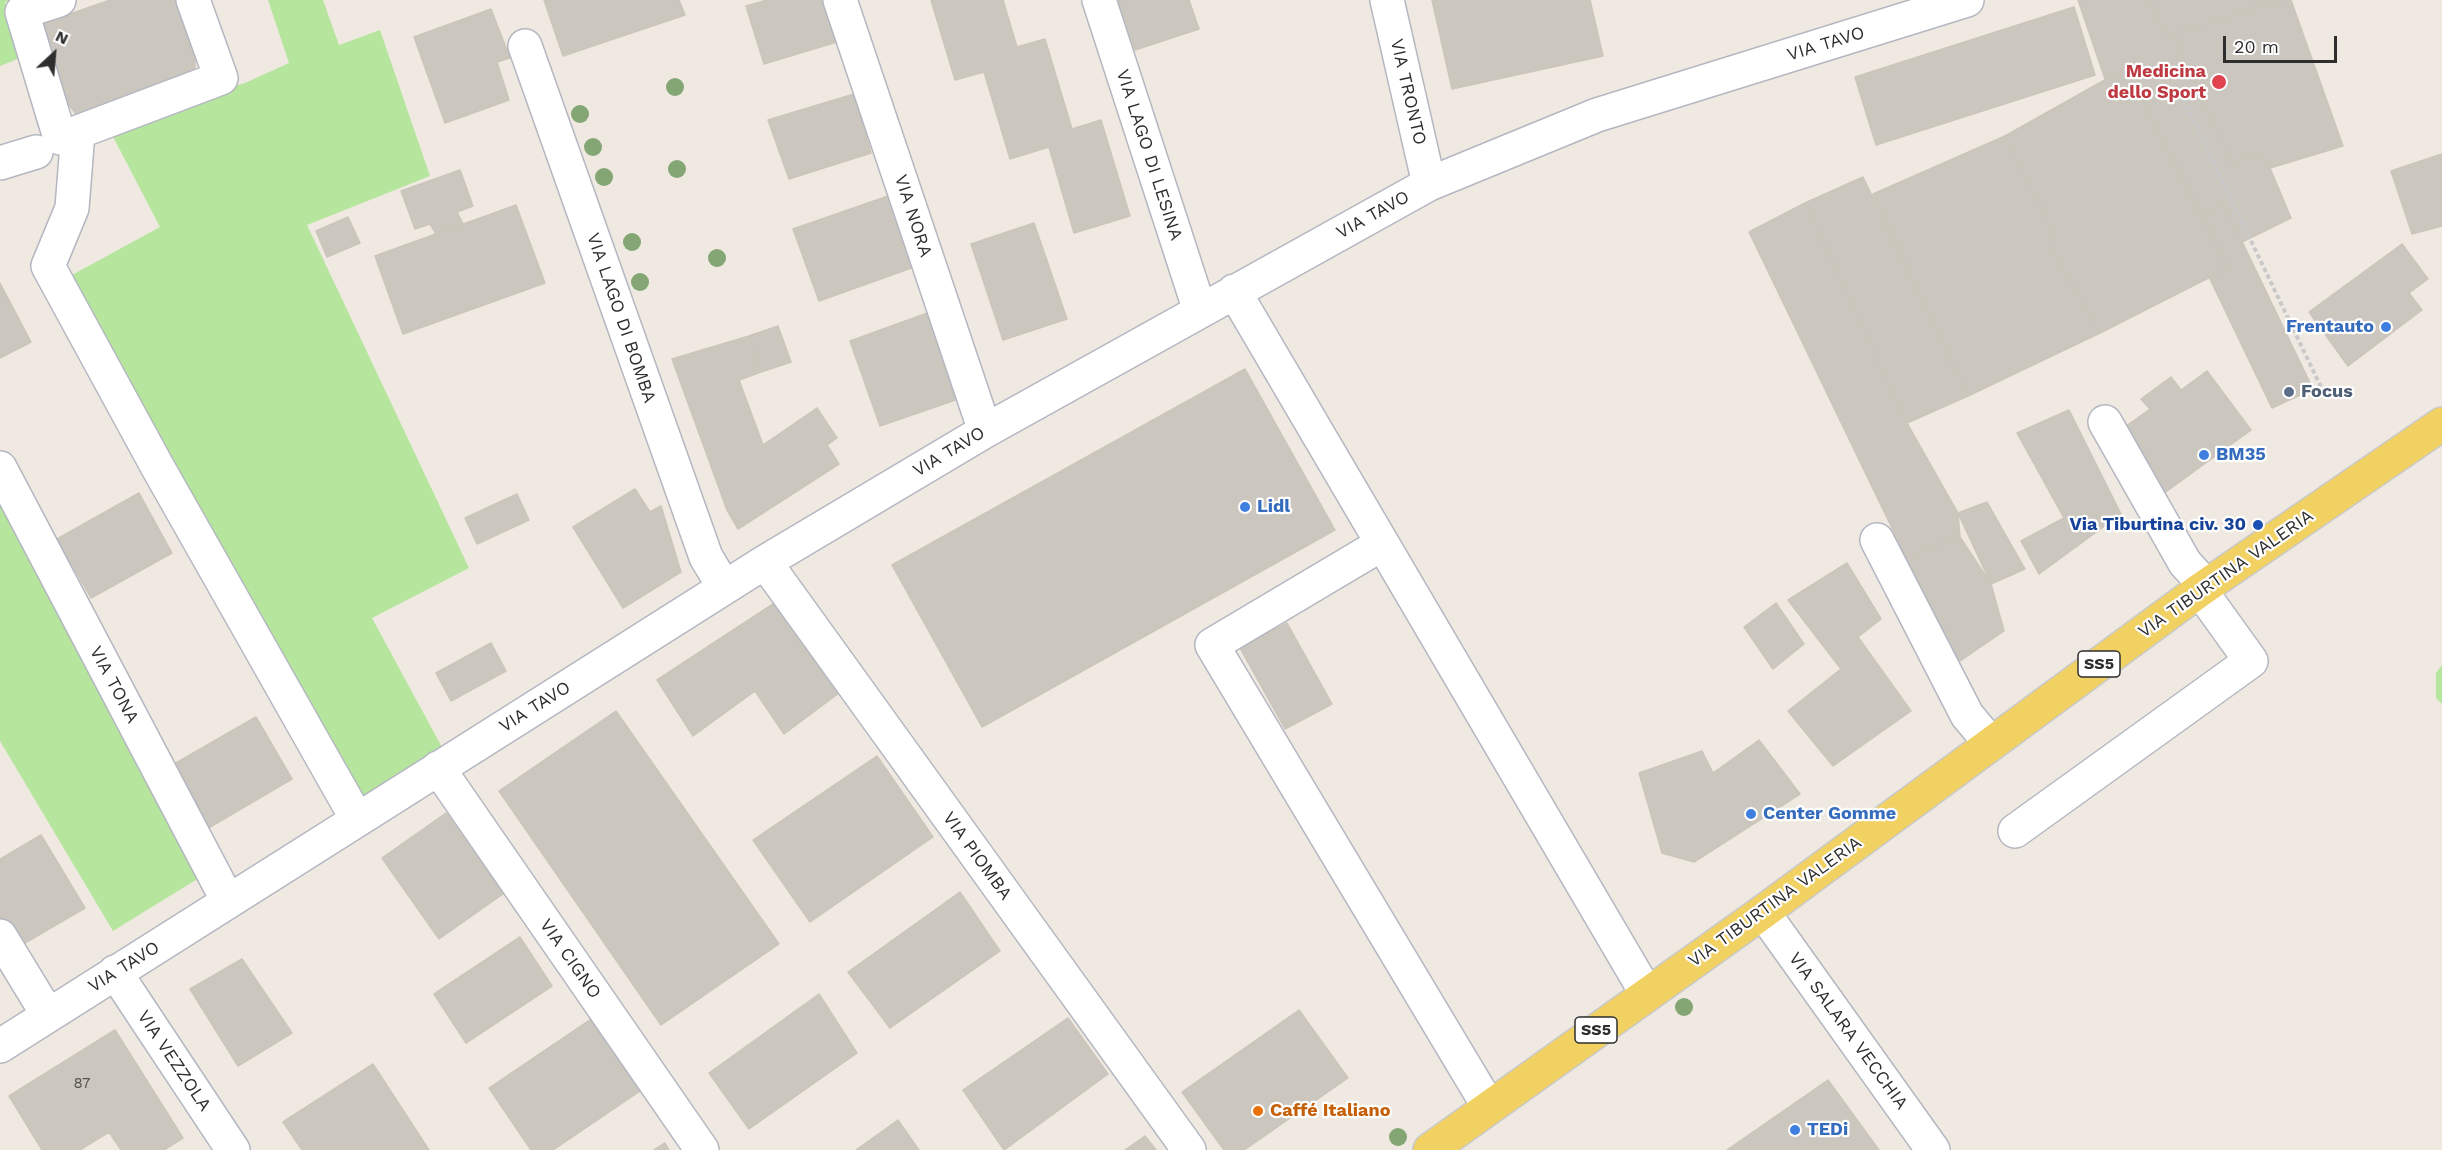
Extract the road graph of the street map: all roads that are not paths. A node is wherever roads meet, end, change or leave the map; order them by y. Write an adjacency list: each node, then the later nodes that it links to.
1 (59, 0): 8 (street)
2 (193, 0): 8 (street)
3 (840, 0): 16 (street, VIA NORA)
4 (1099, 0): 13 (street, VIA LAGO DI LESINA)
5 (1387, 0): 11 (street, VIA TRONTO)
6 (1967, 0): 11 (street, VIA TAVO)
7 (525, 46): 21 (street, VIA LAGO DI BOMBA)
8 (78, 132): 25 (street)
9 (36, 152): 10 (street)
10 (0, 163)
11 (1429, 184): 12 (street, VIA TAVO)
12 (1234, 291): 13 (street, VIA TAVO); 19 (street)
13 (1200, 311): 16 (street, VIA TAVO)
14 (2105, 422): 22 (street)
15 (2442, 424): 22 (main road, VIA TIBURTINA VALERIA / SS5)
16 (985, 431): 20 (street, VIA TAVO)
17 (0, 468): 27 (street, VIA TONA)
18 (1877, 540): 23 (street)
19 (1382, 544): 31 (street); 34 (street)
20 (765, 561): 21 (street, VIA TAVO); 37 (street, VIA PIOMBA)
21 (724, 587): 24 (street, VIA TAVO)
22 (2203, 588): 23 (main road, VIA TIBURTINA VALERIA / SS5); 26 (street)
23 (1991, 744): 28 (main road, VIA TIBURTINA VALERIA / SS5)
24 (438, 768): 25 (street, VIA TAVO); 36 (street, VIA CIGNO)
25 (357, 819): 27 (street, VIA TAVO)
26 (2015, 831)
27 (228, 901): 30 (street, VIA TAVO)
28 (1763, 912): 31 (main road, VIA TIBURTINA VALERIA / SS5); 39 (street, VIA SALARA VECCHIA)
29 (0, 936): 32 (street)
30 (115, 972): 32 (street, VIA TAVO); 35 (street, VIA VEZZOLA)
31 (1647, 994): 34 (main road, VIA TIBURTINA VALERIA / SS5)
32 (48, 1015): 33 (street, VIA TAVO)
33 (0, 1046)
34 (1489, 1107): 38 (main road, VIA TIBURTINA VALERIA / SS5)
35 (233, 1150)
36 (702, 1150)
37 (1189, 1150)
38 (1430, 1150)
39 (1934, 1150)

